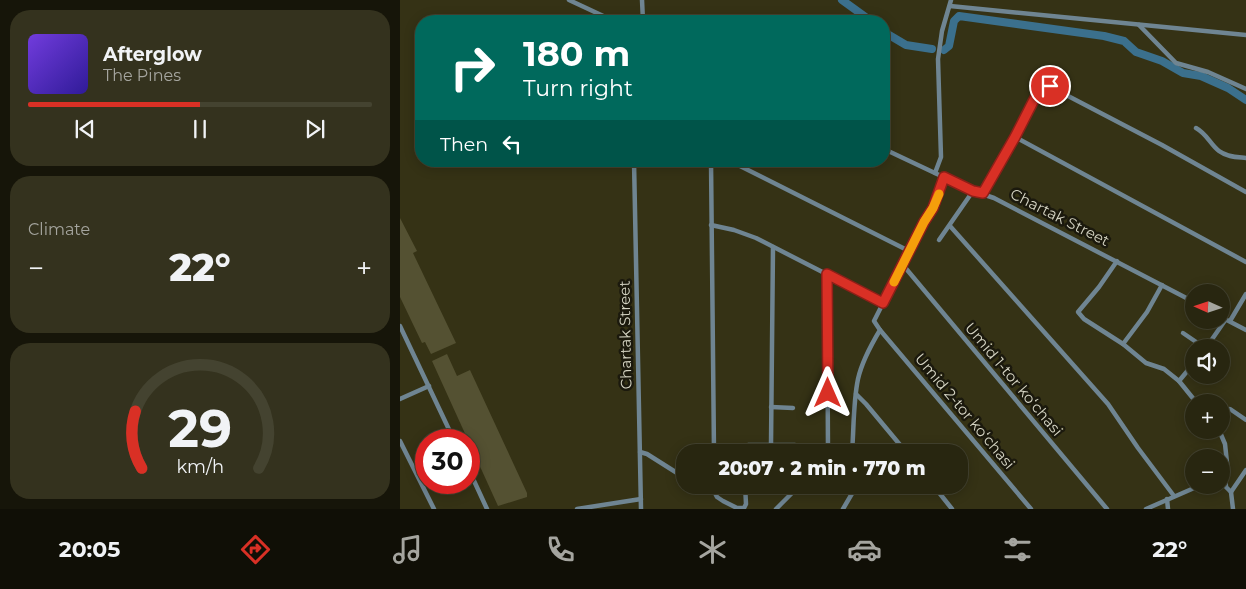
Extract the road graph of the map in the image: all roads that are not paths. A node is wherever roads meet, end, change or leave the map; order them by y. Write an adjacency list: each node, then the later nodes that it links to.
1 (569, 0): 5 (street)
2 (642, 0): 6 (street)
3 (951, 0): 4 (street)
4 (950, 6): 7 (street); 17 (street)
5 (601, 15)
6 (643, 15)
7 (1139, 25): 8 (street); 9 (street)
8 (1246, 35)
9 (1246, 90)
10 (1196, 128): 13 (street)
11 (1015, 137): 20 (street); 21 (street); 28 (street)
12 (890, 152): 17 (street, Chartak Street)
13 (1246, 158)
14 (634, 167): 60 (street, Chartak Street)
15 (711, 167): 22 (street)
16 (742, 167): 26 (street)
17 (935, 173): 18 (street, Chartak Street)
18 (944, 177): 19 (street, Chartak Street); 26 (street)
19 (973, 191): 21 (street, Chartak Street); 23 (street)
20 (1246, 192)
21 (983, 193): 27 (street, Chartak Street)
22 (711, 225): 25 (street); 55 (street)
23 (950, 226): 24 (street); 71 (street)
24 (939, 240)
25 (773, 247): 30 (street); 49 (street)
26 (909, 251): 29 (street)
27 (1117, 261): 31 (street, Chartak Street); 42 (street)
28 (1246, 262)
29 (903, 265): 34 (street); 83 (street, Umid 1-tor koʻchasi)
30 (827, 274): 34 (street); 57 (street)
31 (1162, 285): 33 (street, Chartak Street); 42 (street)
32 (1246, 294): 35 (street)
33 (1185, 297)
34 (883, 303): 38 (street)
35 (1230, 314)
36 (1230, 321): 39 (street)
37 (400, 326): 45 (street)
38 (880, 330): 46 (street); 82 (street, Umid 2-tor koʻchasi)
39 (1246, 330)
40 (1183, 333): 41 (street)
41 (1192, 339)
42 (1123, 344): 44 (street)
43 (1185, 374): 44 (street)
44 (1179, 381): 47 (street)
45 (429, 386): 48 (street); 53 (street)
46 (856, 394): 58 (street); 59 (street)
47 (1190, 394)
48 (400, 399)
49 (772, 407): 50 (street); 56 (street)
50 (793, 408)
51 (1230, 408): 52 (street)
52 (1246, 420)
53 (449, 429)
54 (400, 441): 74 (street)
55 (714, 444)
56 (771, 444)
57 (828, 444)
58 (853, 444)
59 (899, 444)
60 (640, 452): 62 (street); 72 (street, Chartak Street)
61 (1246, 470): 64 (street)
62 (676, 472)
63 (1185, 492): 71 (street)
64 (1232, 492): 86 (street)
65 (480, 494): 75 (street)
66 (717, 494): 78 (street)
67 (745, 494): 78 (street)
68 (791, 494): 79 (street)
69 (852, 494): 80 (street)
70 (940, 494): 81 (street)
71 (1174, 496): 73 (street)
72 (641, 500): 76 (street); 77 (street, Chartak Street)
73 (1167, 500): 84 (street); 85 (street)
74 (434, 509)
75 (487, 509)
76 (577, 509)
77 (641, 509)
78 (742, 509)
79 (776, 509)
80 (843, 509)
81 (952, 509)
82 (1031, 509)
83 (1107, 509)
84 (1146, 509)
85 (1168, 509)
86 (1233, 509)

